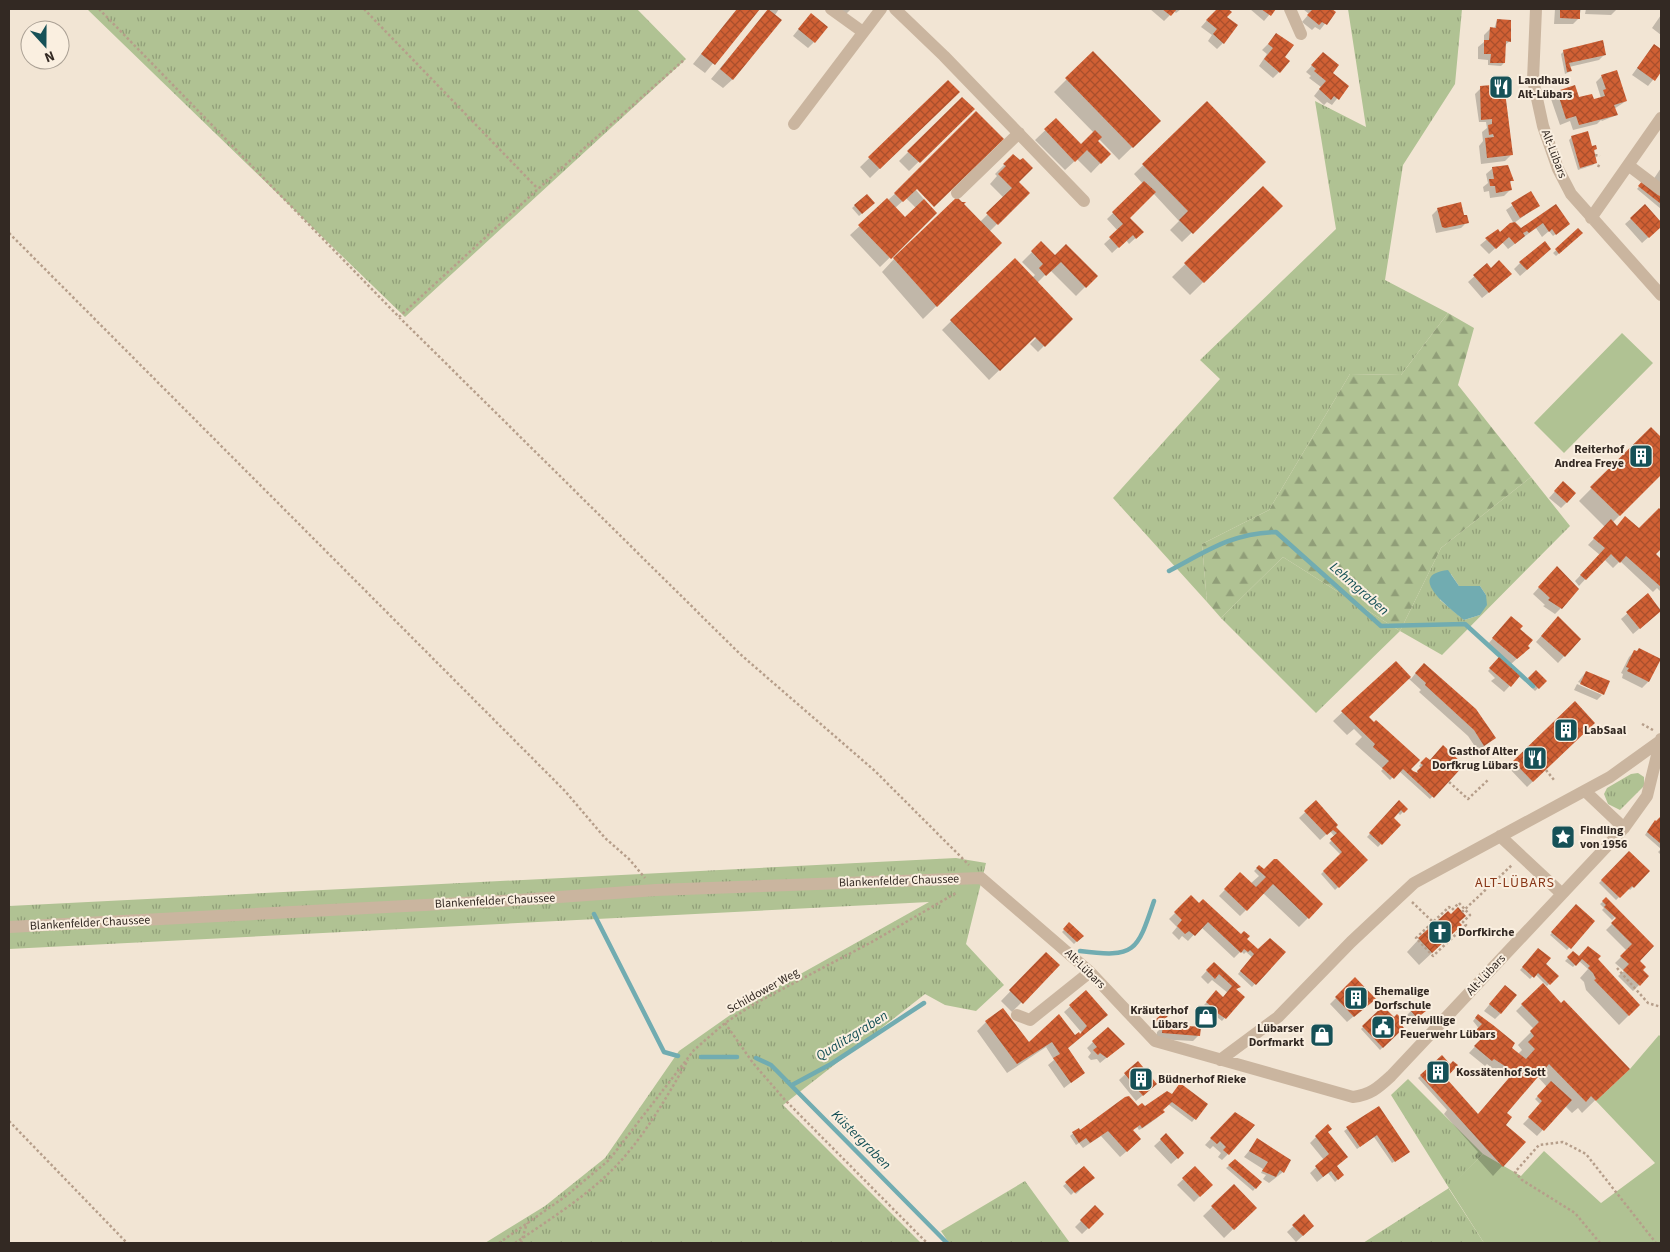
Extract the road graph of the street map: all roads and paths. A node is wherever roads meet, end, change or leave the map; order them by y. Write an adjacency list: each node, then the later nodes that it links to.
1 (99, 9): 26 (path)
2 (364, 9): 19 (path)
3 (831, 9): 8 (street)
4 (881, 9): 8 (street)
5 (895, 9): 13 (street)
6 (1290, 9): 9 (street)
7 (1536, 9): 23 (street, Alt-Lübars)
8 (863, 32): 12 (street)
9 (1301, 34)
10 (685, 59): 19 (path)
11 (1661, 118): 17 (street)
12 (794, 124)
13 (1019, 132): 21 (street); 22 (street)
14 (1595, 155): 15 (path)
15 (1600, 156)
16 (1600, 163): 18 (path)
17 (1628, 165): 20 (street); 23 (street)
18 (1598, 167)
19 (538, 189): 26 (path)
20 (1661, 190)
21 (957, 193)
22 (1084, 201)
23 (1591, 218): 25 (street, Alt-Lübars)
24 (9, 233): 37 (path)
25 (1661, 295)
26 (399, 317): 36 (path)
27 (1661, 740): 32 (street, Alt-Lübars); 33 (street, Alt-Lübars)
28 (1546, 770): 30 (path)
29 (1488, 779): 31 (path)
30 (1554, 780)
31 (1449, 782)
32 (1585, 791): 33 (street); 34 (street, Alt-Lübars)
33 (1624, 828): 38 (street, Alt-Lübars)
34 (1500, 836): 35 (street); 49 (street, Alt-Lübars)
35 (1521, 857): 38 (street); 40 (path)
36 (981, 878): 37 (street, Blankenfelder Chaussee); 44 (street, Alt-Lübars); 47 (path, Schildower Weg)
37 (656, 890): 42 (street, Blankenfelder Chaussee)
38 (1561, 893): 49 (street, Alt-Lübars)
39 (1413, 904): 41 (path)
40 (1464, 910): 41 (path); 41 (path)
41 (1434, 923)
42 (9, 927)
43 (1618, 968): 45 (path)
44 (1090, 972): 46 (street); 49 (street, Alt-Lübars)
45 (1661, 1007)
46 (1017, 1015)
47 (725, 1023): 48 (path, Schildower Weg); 57 (path)
48 (694, 1050): 51 (path, Schildower Weg); 52 (path)
49 (1220, 1060)
50 (9, 1121): 53 (path)
51 (528, 1222): 52 (path); 54 (path, Schildower Weg)
52 (523, 1238): 55 (path); 56 (path)
53 (127, 1243)
54 (500, 1243)
55 (515, 1243)
56 (521, 1243)
57 (927, 1243)
58 (1600, 1243): 59 (path)
59 (1656, 1243)

